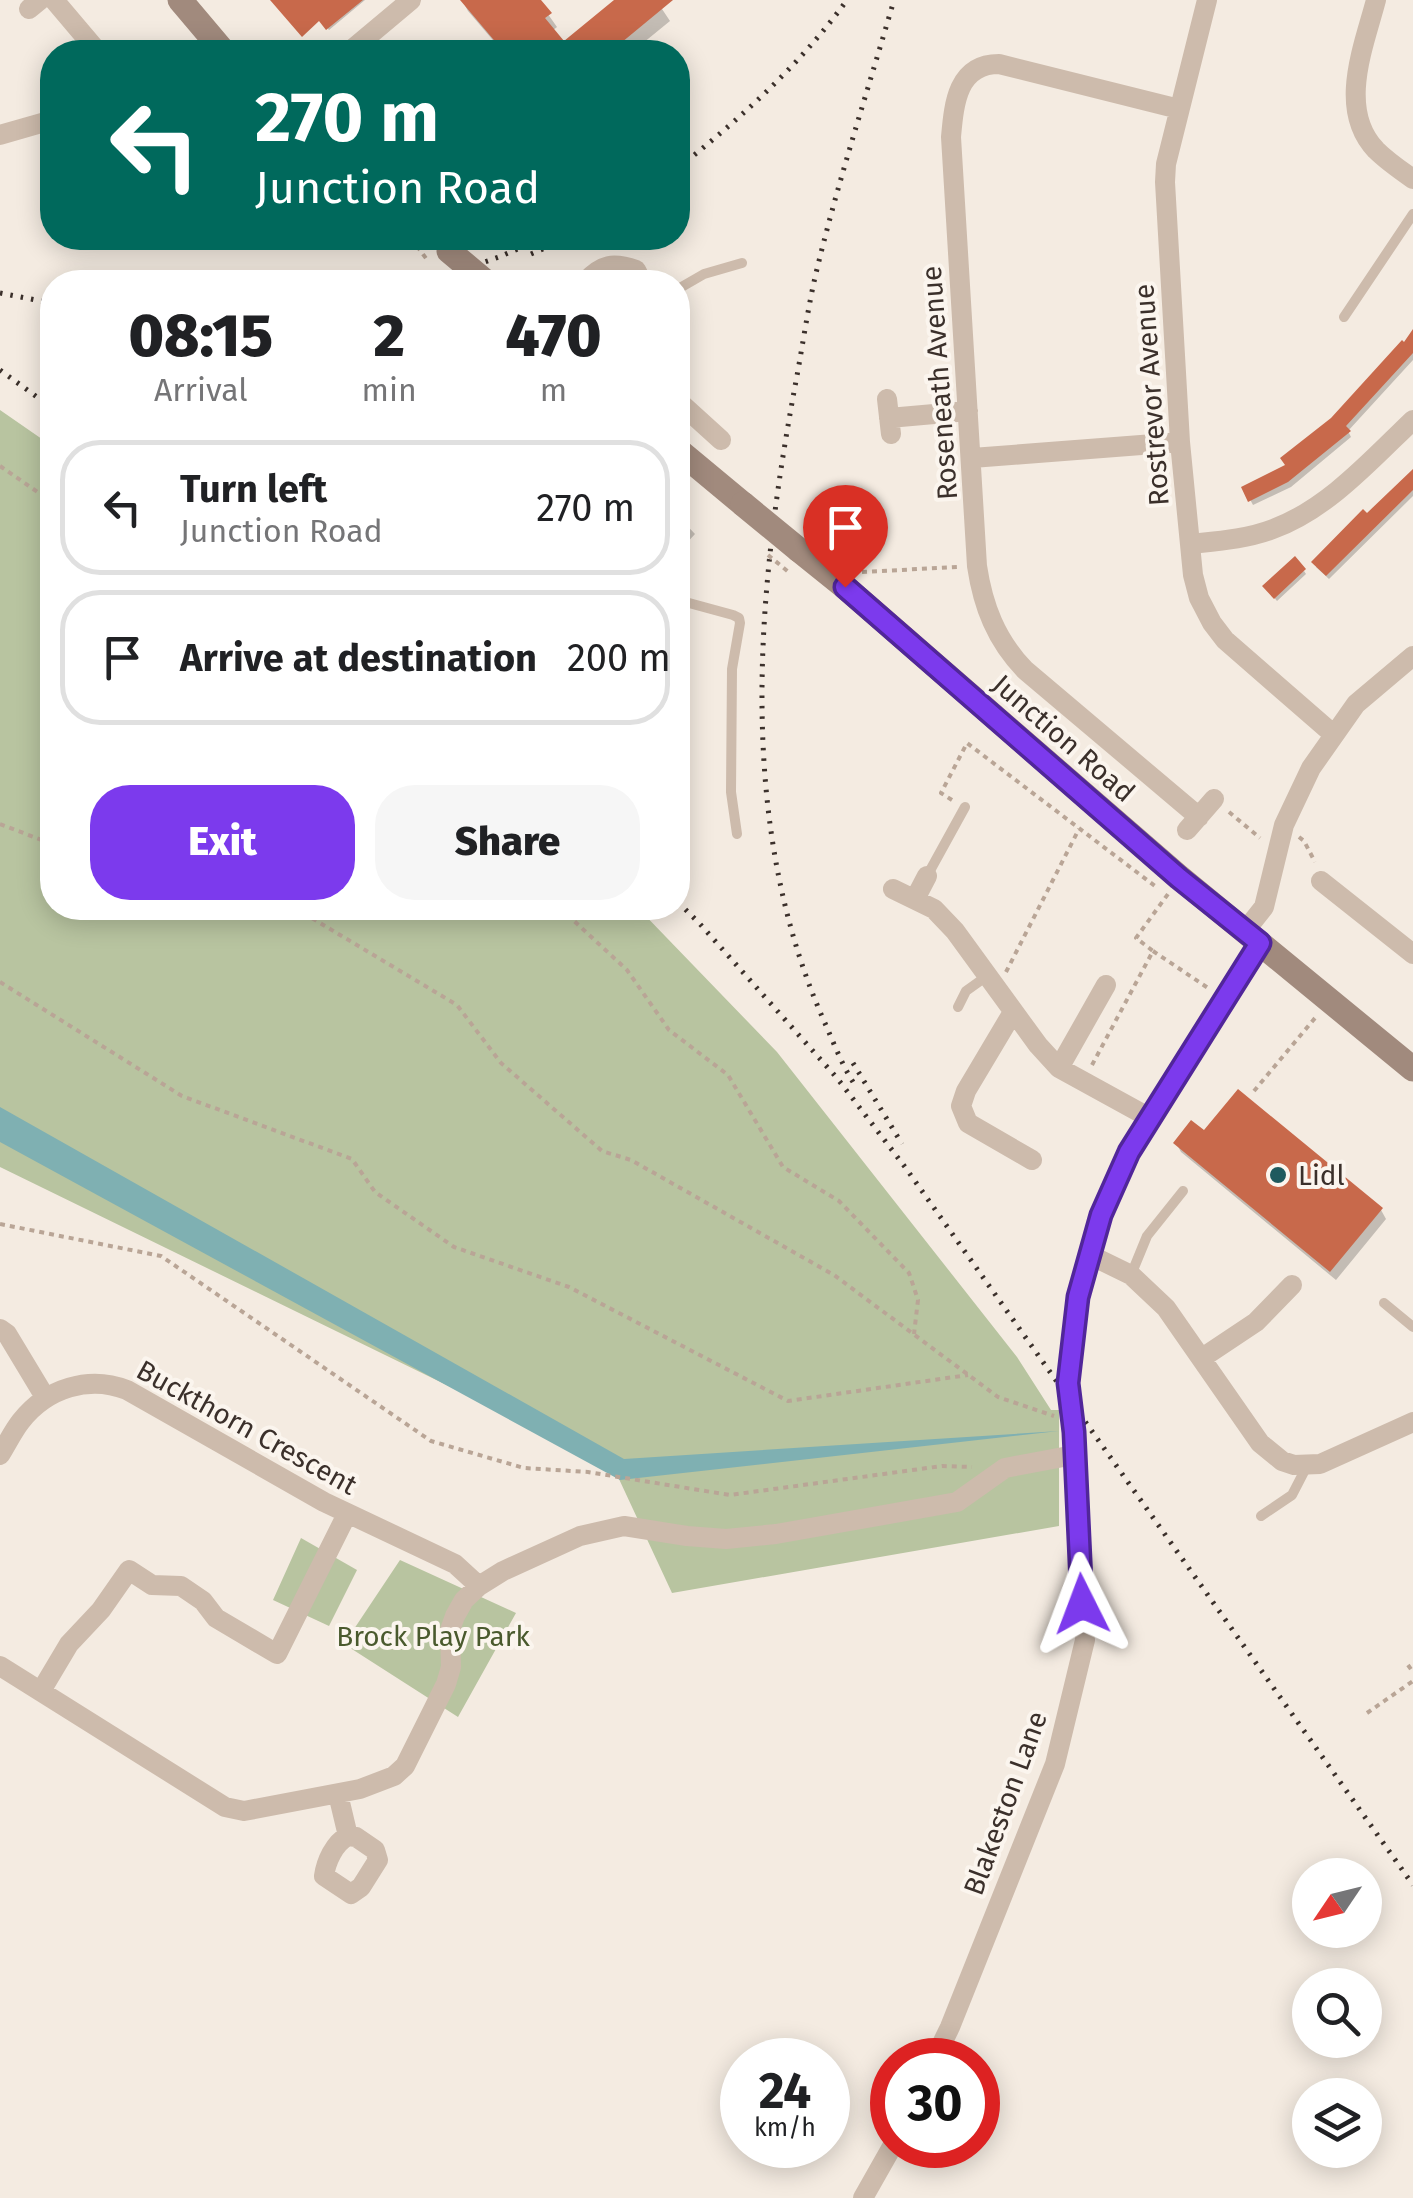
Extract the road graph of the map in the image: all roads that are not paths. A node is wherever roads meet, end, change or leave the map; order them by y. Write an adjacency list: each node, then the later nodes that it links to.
1 (54, 0): 6 (street)
2 (180, 0): 7 (main road)
3 (410, 0): 8 (street)
4 (1207, 0): 9 (street, Rostrevor Avenue)
5 (1376, 0): 12 (street)
6 (88, 40)
7 (214, 40)
8 (363, 40)
9 (1180, 110): 21 (street, Roseneath Avenue); 26 (street, Rostrevor Avenue)
10 (40, 123): 11 (street)
11 (0, 135)
12 (1413, 178)
13 (1413, 214): 20 (lane)
14 (436, 250): 16 (main road, bridge)
15 (742, 263): 19 (lane)
16 (467, 270)
17 (596, 270): 18 (street)
18 (636, 270)
19 (690, 282)
20 (1344, 317)
21 (968, 410): 23 (street); 27 (street, Roseneath Avenue)
22 (690, 412): 25 (street)
23 (889, 417)
24 (1413, 420): 29 (street)
25 (721, 440)
26 (1180, 442): 27 (street); 29 (street, Rostrevor Avenue)
27 (972, 458): 33 (street, Roseneath Avenue)
28 (690, 460): 40 (main road, Junction Road, bridge)
29 (1190, 544): 32 (street, Rostrevor Avenue)
30 (690, 604): 35 (lane)
31 (1413, 656): 32 (street, Blakeston Lane)
32 (1333, 734): 40 (street, Blakeston Lane)
33 (1214, 799)
34 (965, 807): 36 (lane)
35 (737, 834)
36 (928, 876): 39 (street)
37 (1321, 881): 41 (street)
38 (894, 889): 39 (street)
39 (915, 899): 42 (street)
40 (1252, 937): 47 (main road, Junction Road); 48 (street, Blakeston Lane)
41 (1413, 954)
42 (992, 982): 44 (lane); 45 (street)
43 (1106, 985): 46 (street)
44 (958, 1007)
45 (1014, 1012): 46 (street); 49 (street)
46 (1059, 1068): 48 (street)
47 (1413, 1069)
48 (1150, 1118): 51 (street, Blakeston Lane)
49 (1032, 1160)
50 (1183, 1191): 52 (lane)
51 (1090, 1255): 52 (street); 61 (street, Blakeston Lane)
52 (1132, 1274): 57 (street)
53 (1292, 1285): 57 (street)
54 (1384, 1303): 55 (lane)
55 (1413, 1328)
56 (0, 1329): 58 (street)
57 (1202, 1358): 62 (street)
58 (45, 1397): 60 (street); 63 (street, Buckthorn Crescent)
59 (1413, 1422): 62 (street)
60 (0, 1454)
61 (1074, 1456): 65 (street); 70 (street, Blakeston Lane)
62 (1307, 1466): 64 (lane)
63 (347, 1514): 65 (street, Buckthorn Crescent); 67 (street)
64 (1261, 1516)
65 (478, 1586): 68 (street)
66 (0, 1666): 67 (street)
67 (41, 1691): 68 (street)
68 (338, 1794): 69 (street)
69 (348, 1836)
70 (945, 2038)
71 (880, 2168): 72 (street)
72 (863, 2198)

